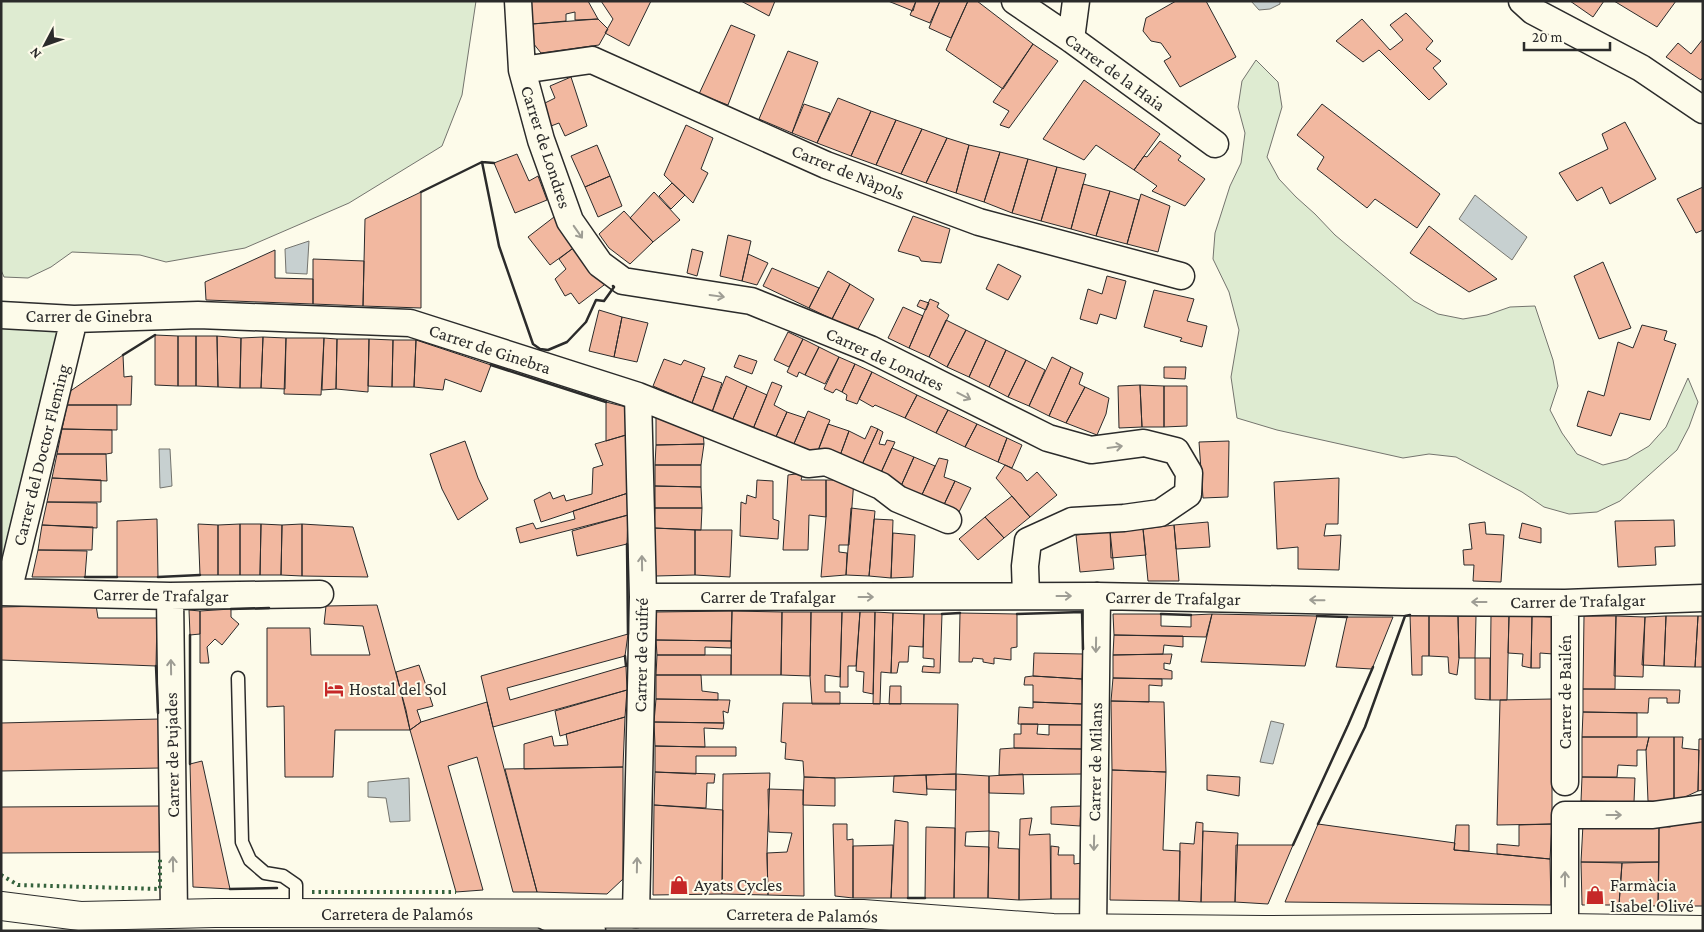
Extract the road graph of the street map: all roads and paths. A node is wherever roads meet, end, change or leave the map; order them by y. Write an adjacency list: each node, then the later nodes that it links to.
1 (518, 1): 6 (street, Carrer de Londres)
2 (1015, 1): 5 (street, Carrer de la Haia)
3 (1076, 1): 5 (street)
4 (1522, 1): 7 (street)
5 (1071, 39): 8 (street, Carrer de la Haia)
6 (522, 70): 9 (street, Carrer de Nàpols); 17 (street, Carrer de Londres, one-way to 17)
7 (1703, 110)
8 (1214, 144)
9 (1181, 276)
10 (1, 315): 11 (street, Carrer de Ginebra)
11 (74, 319): 12 (street, Carrer de Ginebra); 14 (street, Carrer del Doctor Fleming)
12 (638, 396): 13 (street, Carrer de Ginebra); 19 (street, Carrer de Guifré, one-way to 12)
13 (948, 520)
14 (4, 592): 16 (street, Carrer de Trafalgar)
15 (320, 594): 16 (street, Carrer de Trafalgar)
16 (170, 596): 27 (street, Carrer de Pujades, one-way to 16)
17 (1026, 596): 18 (street, Carrer de Trafalgar, one-way to 18); 19 (street, Carrer de Trafalgar, one-way to 17)
18 (1097, 596): 21 (street, Carrer de Trafalgar, one-way to 18); 32 (street, Carrer de Milans, one-way to 32)
19 (643, 597): 30 (street, Carrer de Guifré, one-way to 19)
20 (1703, 598): 21 (street, Carrer de Trafalgar)
21 (1565, 603): 23 (street, Carrer de Bailén)
22 (238, 678): 28 (lane)
23 (1565, 782)
24 (1703, 808): 33 (street, one-way to 24)
25 (1, 906): 31 (main road, Carretera de Palamós)
26 (1, 912): 36 (main road)
27 (174, 913): 28 (main road, Carretera de Palamós); 31 (main road, Carretera de Palamós)
28 (296, 913): 29 (main road, Carretera de Palamós)
29 (537, 914): 30 (main road, Carretera de Palamós); 38 (street)
30 (636, 914): 34 (main road, Carretera de Palamós)
31 (80, 916): 37 (main road, Carretera de Palamós)
32 (1093, 929): 33 (main road, Carretera de Palamós); 34 (main road, Carretera de Palamós)
33 (1565, 929): 35 (main road, Carretera de Palamós)
34 (1054, 930)
35 (1703, 930)
36 (6, 931)
37 (51, 931)
38 (592, 931)

